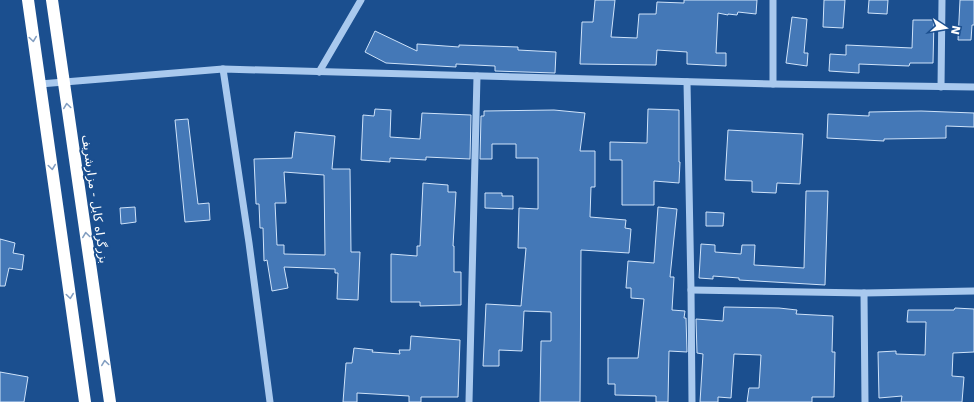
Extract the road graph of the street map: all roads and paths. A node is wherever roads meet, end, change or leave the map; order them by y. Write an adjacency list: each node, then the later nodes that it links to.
1 (28, 0): 11 (highway, one-way to 11)
2 (52, 0): 9 (highway, بزرگراه کابل - مزارشریف)
3 (361, 0): 7 (street)
4 (773, 0): 12 (street)
5 (942, 0): 13 (street)
6 (223, 69): 7 (street); 9 (street); 20 (street)
7 (318, 72): 8 (street)
8 (476, 76): 10 (street); 21 (street)
9 (64, 82): 11 (street); 19 (highway, بزرگراه کابل - مزارشریف, one-way to 9)
10 (687, 82): 12 (street); 15 (street)
11 (40, 84): 18 (highway, one-way to 18)
12 (773, 84): 13 (street)
13 (941, 87): 14 (street)
14 (974, 87)
15 (691, 290): 17 (street); 22 (street)
16 (974, 291): 17 (street)
17 (864, 293): 23 (street)
18 (85, 402)
19 (110, 402)
20 (270, 402)
21 (469, 402)
22 (692, 402)
23 (865, 402)

